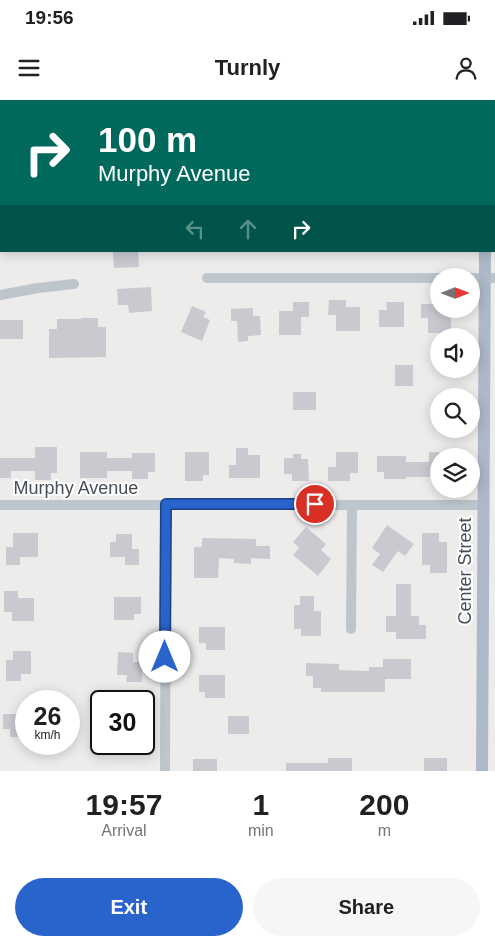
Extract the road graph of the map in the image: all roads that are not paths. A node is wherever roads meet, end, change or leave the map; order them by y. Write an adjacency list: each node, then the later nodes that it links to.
1 (485, 252): 4 (main road, Center Street)
2 (207, 278): 3 (street)
3 (430, 278)
4 (484, 278): 10 (main road, Center Street)
5 (74, 284): 6 (street)
6 (0, 295)
7 (166, 504): 8 (street, Murphy Avenue); 9 (street, Murphy Avenue); 12 (street)
8 (0, 505)
9 (352, 505): 10 (street, Murphy Avenue); 11 (street)
10 (483, 505): 13 (main road, Center Street)
11 (351, 629)
12 (165, 771)
13 (482, 771)

